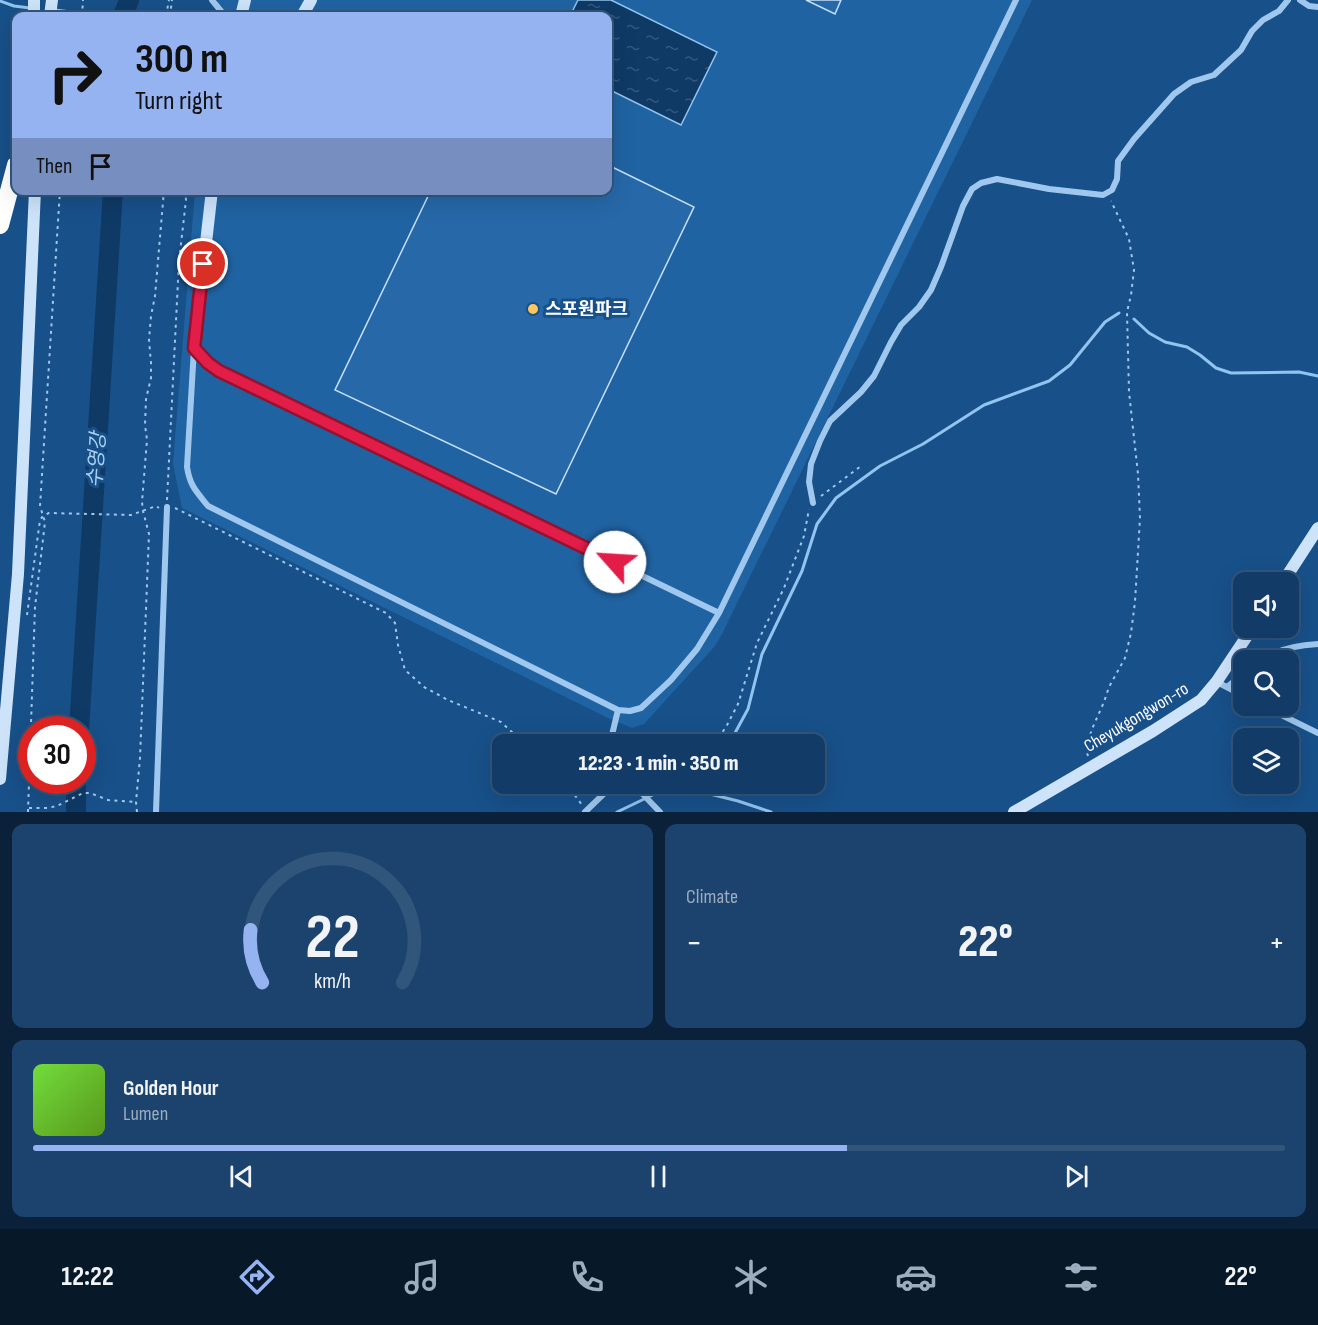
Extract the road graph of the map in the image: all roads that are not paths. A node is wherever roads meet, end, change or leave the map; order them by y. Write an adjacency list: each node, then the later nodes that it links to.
1 (212, 0): 6 (street)
2 (1016, 0): 16 (street)
3 (1288, 0): 12 (street)
4 (1300, 0): 5 (street)
5 (1318, 7)
6 (222, 12)
7 (12, 180): 10 (highway)
8 (35, 195): 27 (street)
9 (213, 195): 11 (street)
10 (0, 225)
11 (194, 348): 16 (street); 23 (street)
12 (813, 503)
13 (167, 509): 31 (street)
14 (1318, 528): 15 (street)
15 (1289, 572)
16 (719, 613): 23 (street)
17 (1247, 638): 21 (street, Cheyukgongwon-ro)
18 (1318, 644): 19 (street)
19 (1282, 650)
20 (1233, 678): 21 (street)
21 (1222, 684): 22 (street); 33 (street, Cheyukgongwon-ro)
22 (1233, 690)
23 (618, 710): 26 (street)
24 (1283, 716): 25 (street)
25 (1318, 733)
26 (612, 734)
27 (0, 779)
28 (604, 794): 30 (street)
29 (643, 794): 32 (street)
30 (587, 811)
31 (156, 812)
32 (660, 812)
33 (1014, 812)

